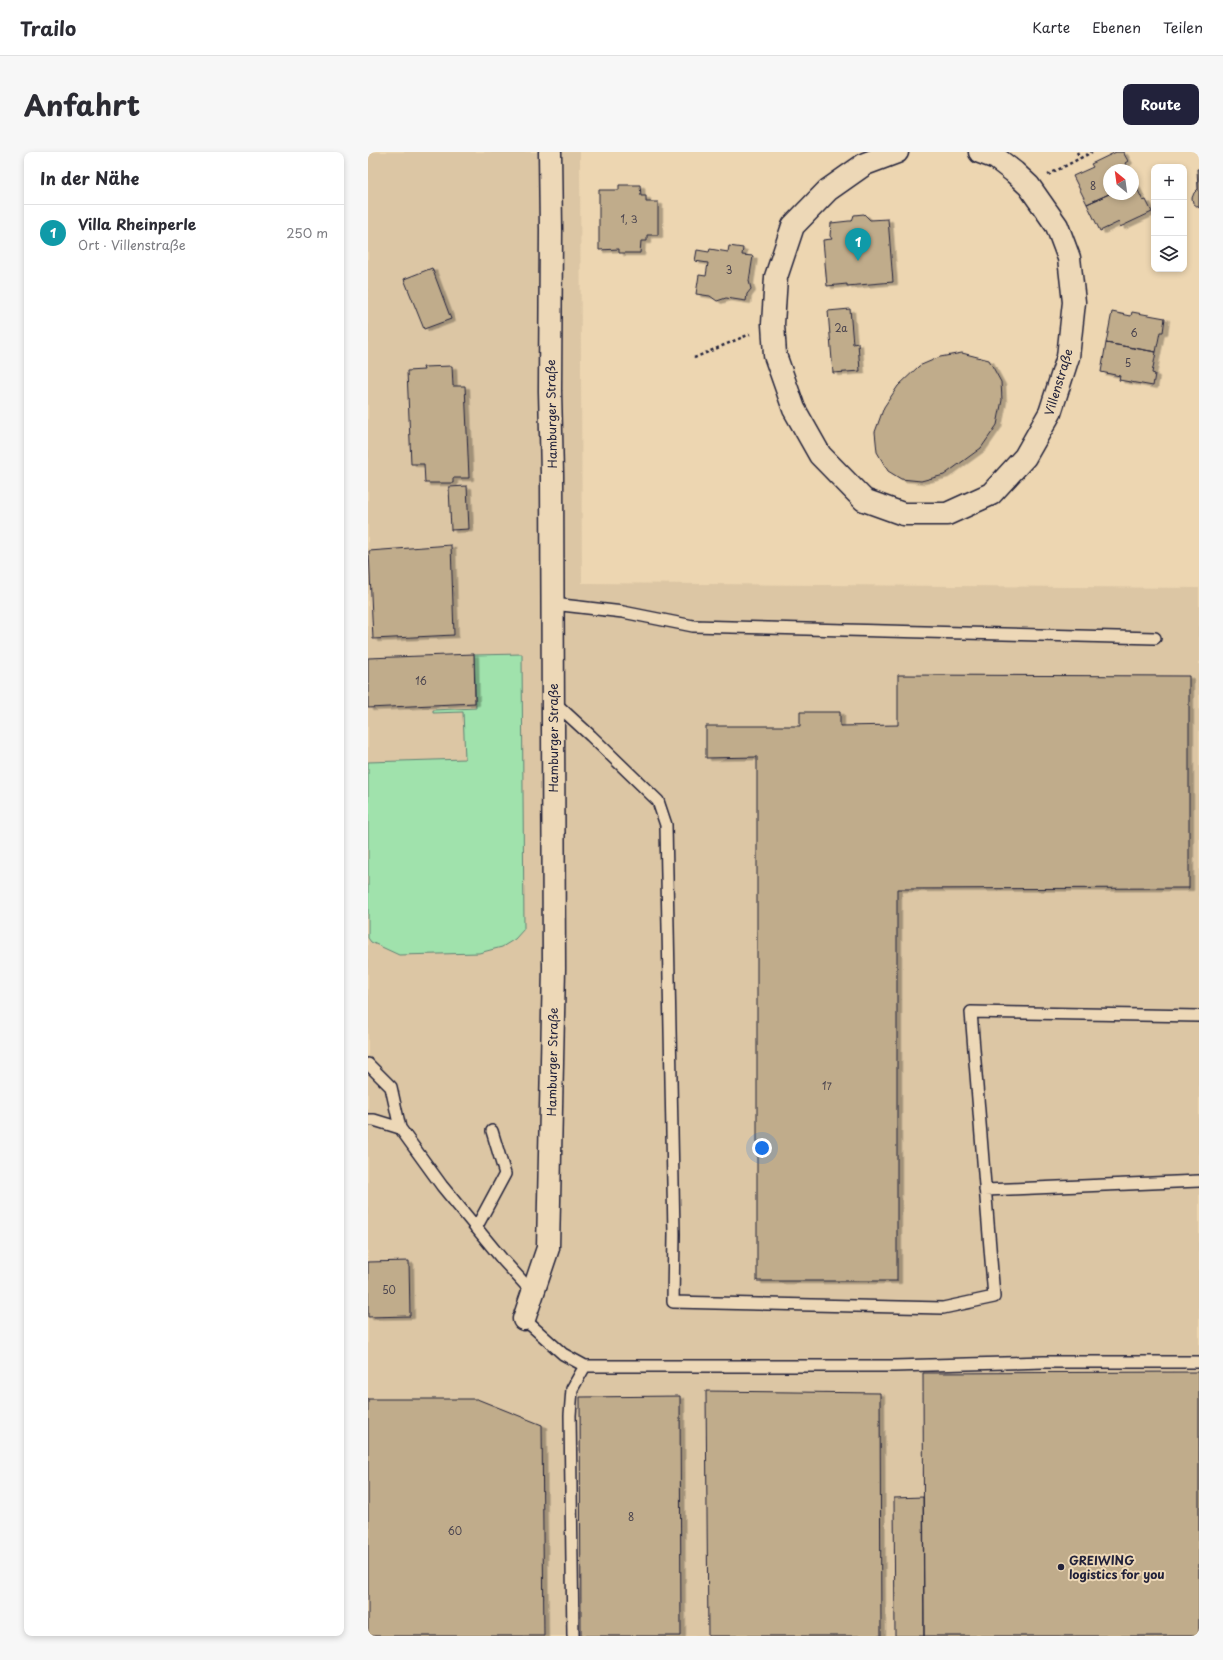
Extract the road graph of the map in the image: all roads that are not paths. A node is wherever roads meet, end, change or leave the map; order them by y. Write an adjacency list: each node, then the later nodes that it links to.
1 (550, 152): 4 (street, Hamburger Straße)
2 (897, 152): 3 (street, Villenstraße)
3 (980, 152)
4 (553, 604): 5 (lane); 6 (street, Hamburger Straße)
5 (1155, 638)
6 (553, 702): 13 (lane); 15 (street, Hamburger Straße)
7 (1199, 1016): 13 (lane)
8 (368, 1064): 10 (lane)
9 (368, 1120): 10 (lane)
10 (400, 1128): 14 (lane)
11 (492, 1131): 14 (lane)
12 (1199, 1181): 13 (lane)
13 (985, 1190)
14 (476, 1228): 15 (lane)
15 (533, 1293): 16 (street, Hamburger Straße)
16 (524, 1319): 18 (lane)
17 (1199, 1362): 18 (lane)
18 (585, 1366): 19 (lane)
19 (573, 1636)

